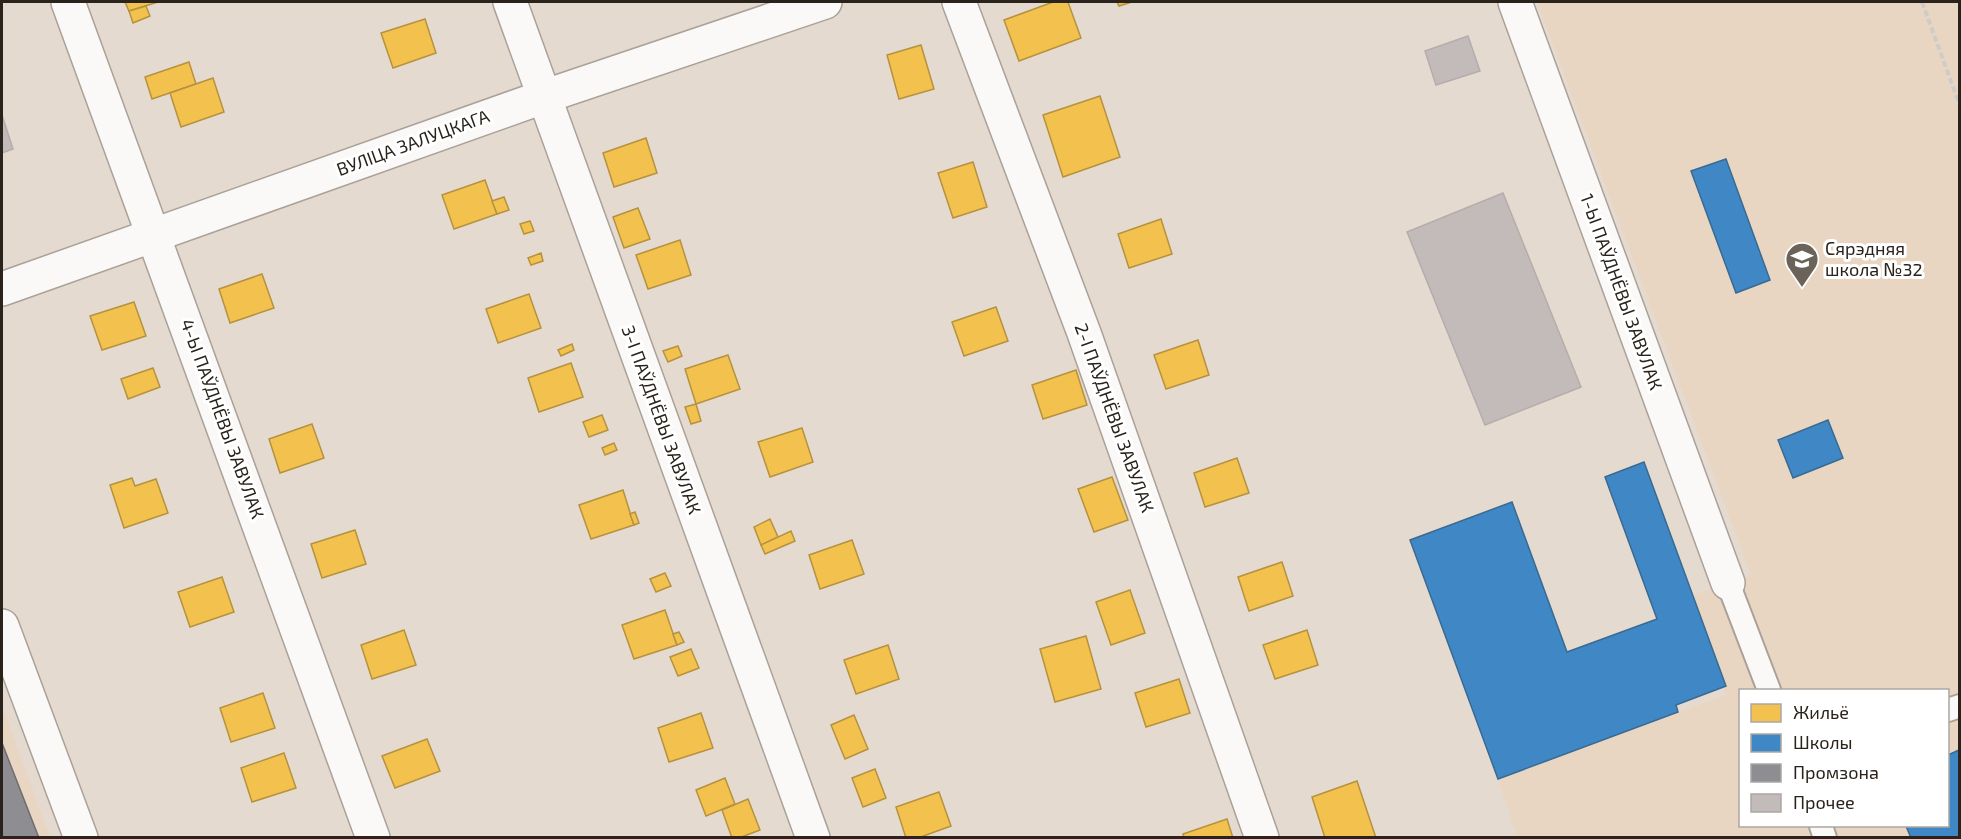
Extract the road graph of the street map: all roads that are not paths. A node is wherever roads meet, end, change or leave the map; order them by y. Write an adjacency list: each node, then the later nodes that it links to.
1 (68, 2): 7 (street, 4-Ы ПАЎДНЁВЫ ЗАВУЛАК)
2 (510, 2): 6 (street, 3-І ПАЎДНЁВЫ ЗАВУЛАК)
3 (825, 2): 6 (street, ВУЛІЦА ЗАЛУЦКАГА)
4 (959, 2): 15 (street, 2-І ПАЎДНЁВЫ ЗАВУЛАК)
5 (1515, 2): 9 (street, 1-Ы ПАЎДНЁВЫ ЗАВУЛАК)
6 (543, 97): 7 (street, ВУЛІЦА ЗАЛУЦКАГА); 14 (street, 3-І ПАЎДНЁВЫ ЗАВУЛАК)
7 (155, 235): 8 (street, ВУЛІЦА ЗАЛУЦКАГА); 13 (street, 4-Ы ПАЎДНЁВЫ ЗАВУЛАК)
8 (2, 289)
9 (1728, 583): 11 (lane)
10 (2, 626): 12 (street)
11 (1769, 689)
12 (81, 837)
13 (374, 837)
14 (813, 837)
15 (1262, 837)

